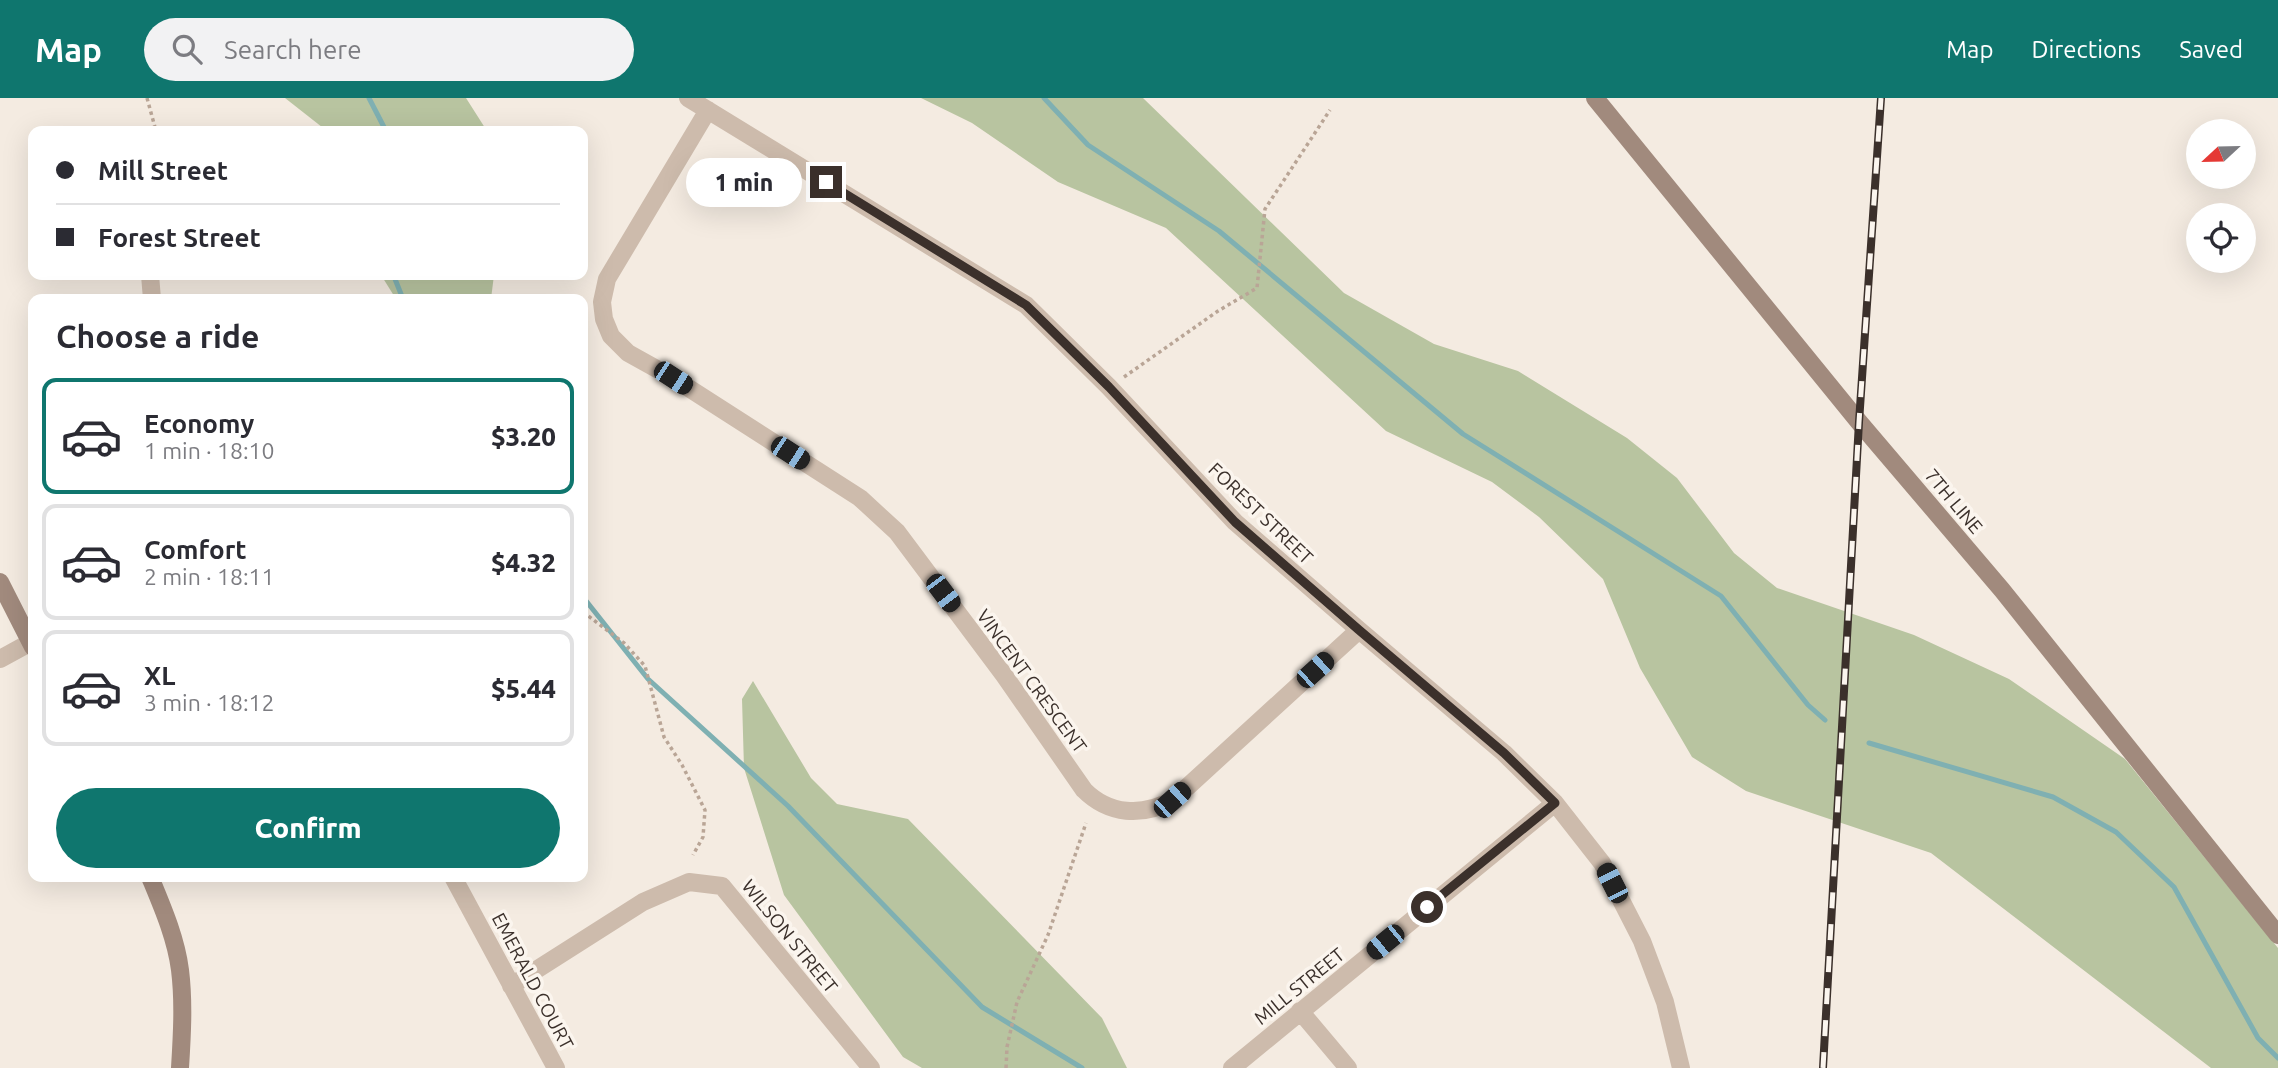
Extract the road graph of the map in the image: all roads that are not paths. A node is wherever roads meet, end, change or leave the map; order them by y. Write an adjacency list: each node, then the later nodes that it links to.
1 (688, 98): 3 (street, FOREST STREET)
2 (1595, 98): 12 (street, 7TH LINE)
3 (708, 110): 5 (street, FOREST STREET); 5 (street, VINCENT CRESCENT)
4 (0, 582): 6 (street)
5 (1359, 630): 9 (street, FOREST STREET)
6 (28, 636)
7 (28, 646): 8 (street)
8 (0, 659)
9 (1555, 803): 14 (street, MILL STREET); 20 (street, FOREST STREET)
10 (152, 882): 15 (street)
11 (456, 882): 13 (street, EMERALD COURT)
12 (2278, 935)
13 (511, 986): 16 (street, EMERALD COURT); 17 (street, WILSON STREET)
14 (1300, 1011): 18 (street, MILL STREET); 19 (street)
15 (180, 1068)
16 (556, 1068)
17 (871, 1068)
18 (1232, 1068)
19 (1348, 1068)
20 (1681, 1068)

